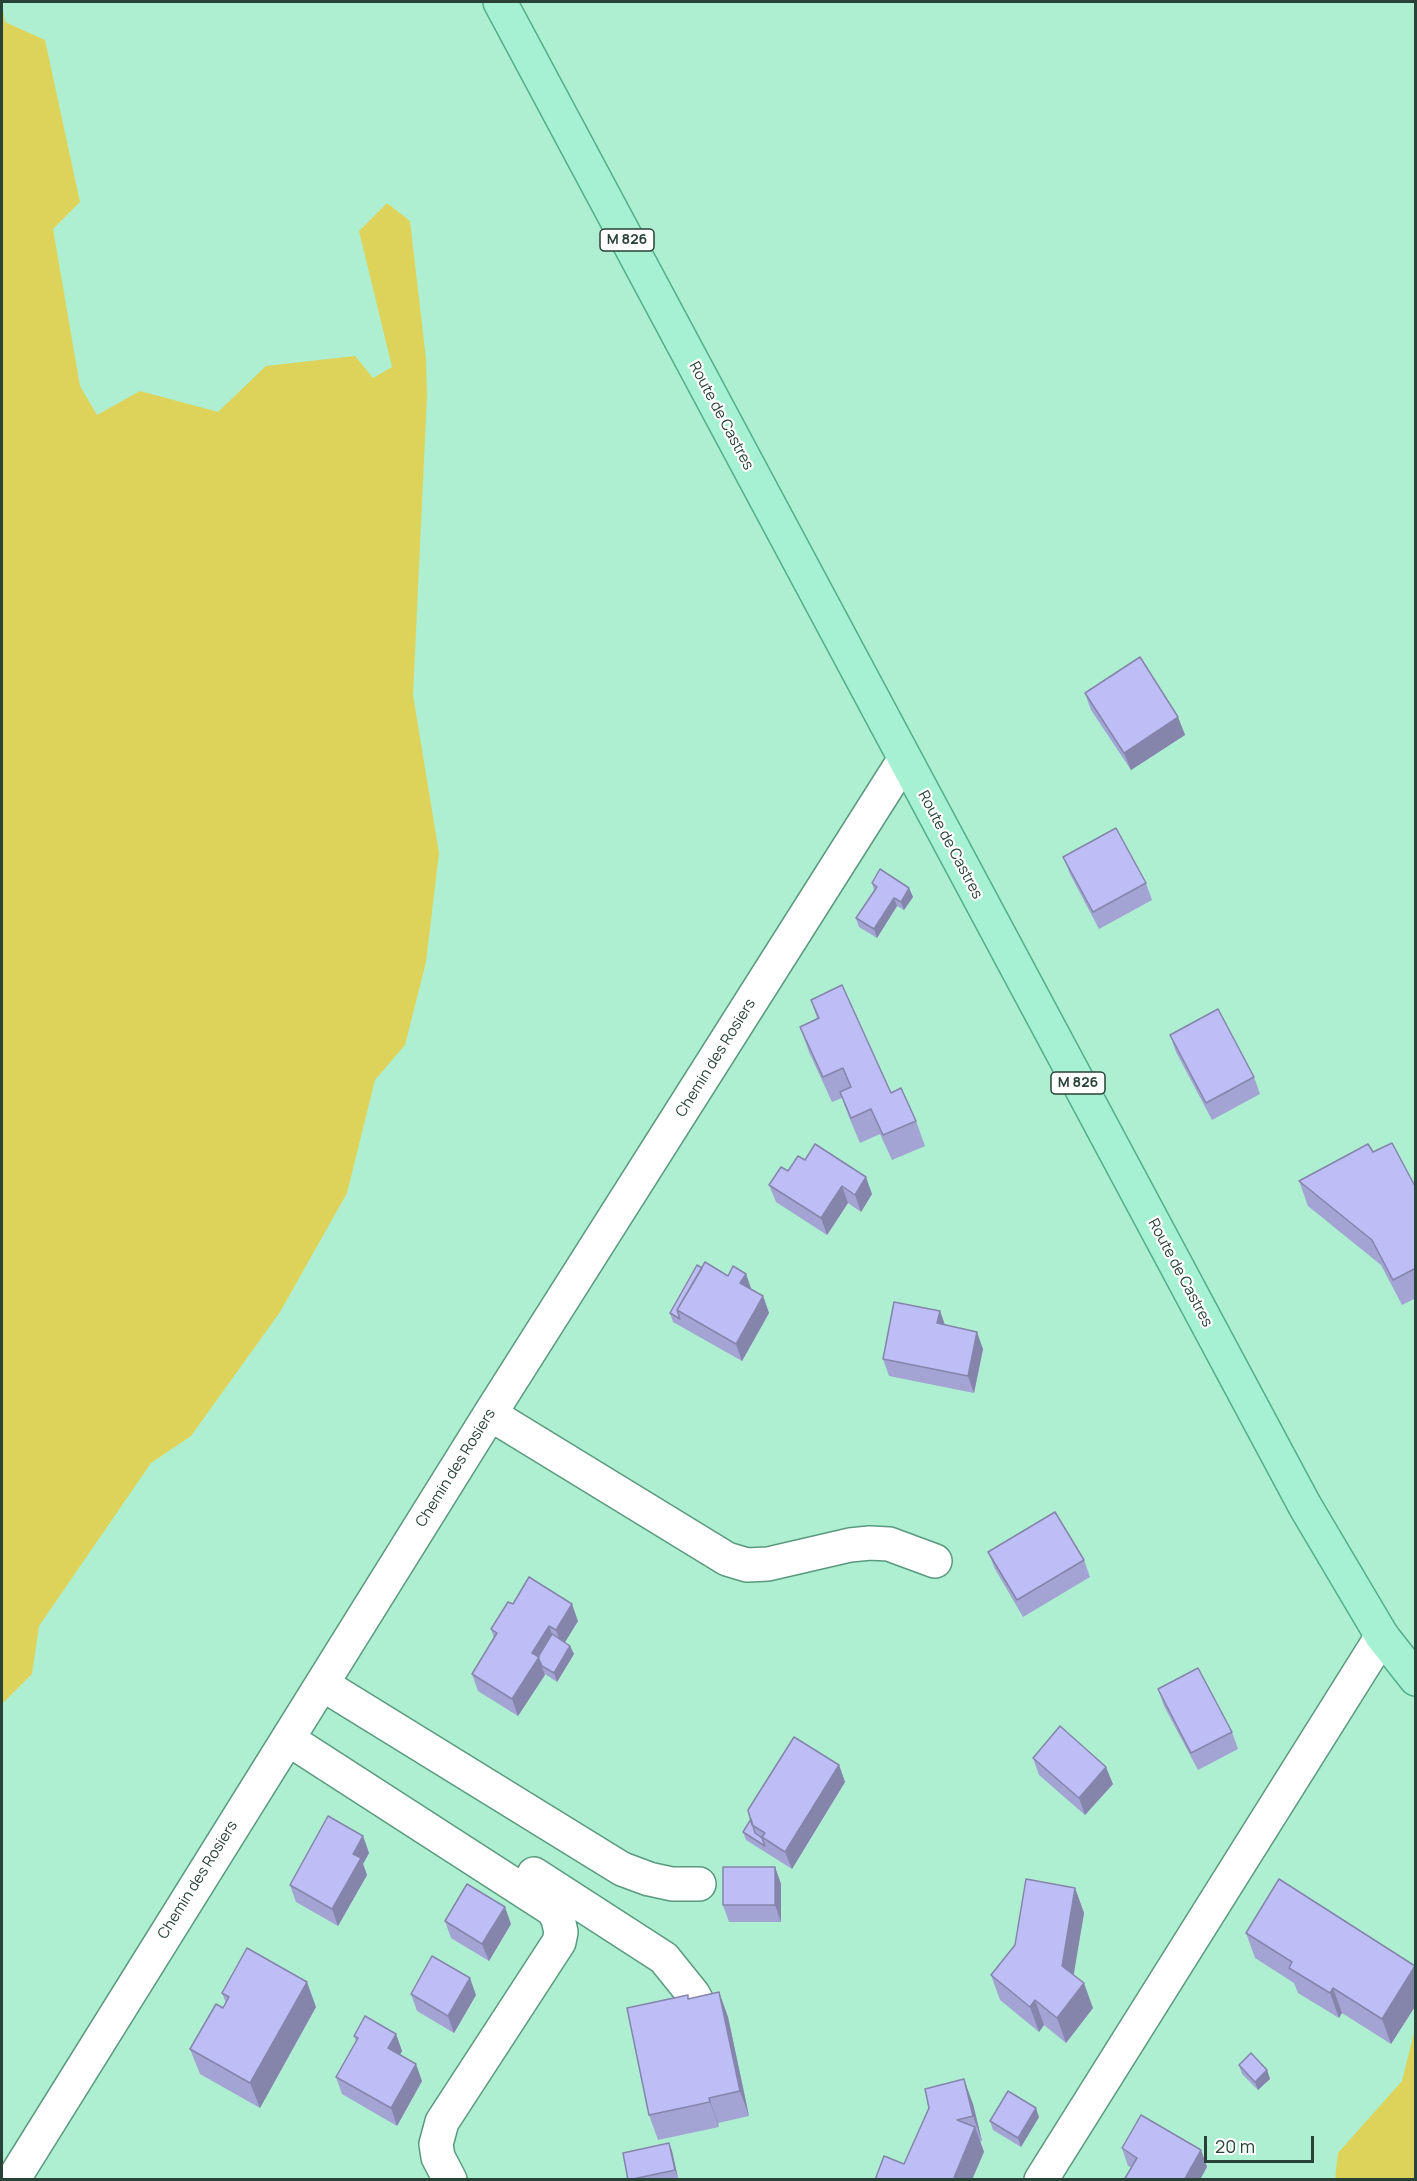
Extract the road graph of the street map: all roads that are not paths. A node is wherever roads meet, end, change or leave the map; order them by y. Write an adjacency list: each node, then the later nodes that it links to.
1 (500, 2): 2 (main road, Route de Castres / M 826)
2 (904, 760): 3 (street, Chemin des Rosiers); 5 (main road, Route de Castres / M 826)
3 (490, 1414): 4 (street); 7 (street, Chemin des Rosiers)
4 (935, 1561)
5 (1382, 1636): 6 (main road, Route de Castres / M 826); 13 (street)
6 (1416, 1678)
7 (322, 1684): 8 (street, Chemin des Rosiers); 9 (street)
8 (292, 1731): 10 (street); 11 (street, Chemin des Rosiers); 12 (street)
9 (699, 1884)
10 (705, 2016)
11 (13, 2180)
12 (450, 2180)
13 (1041, 2180)

